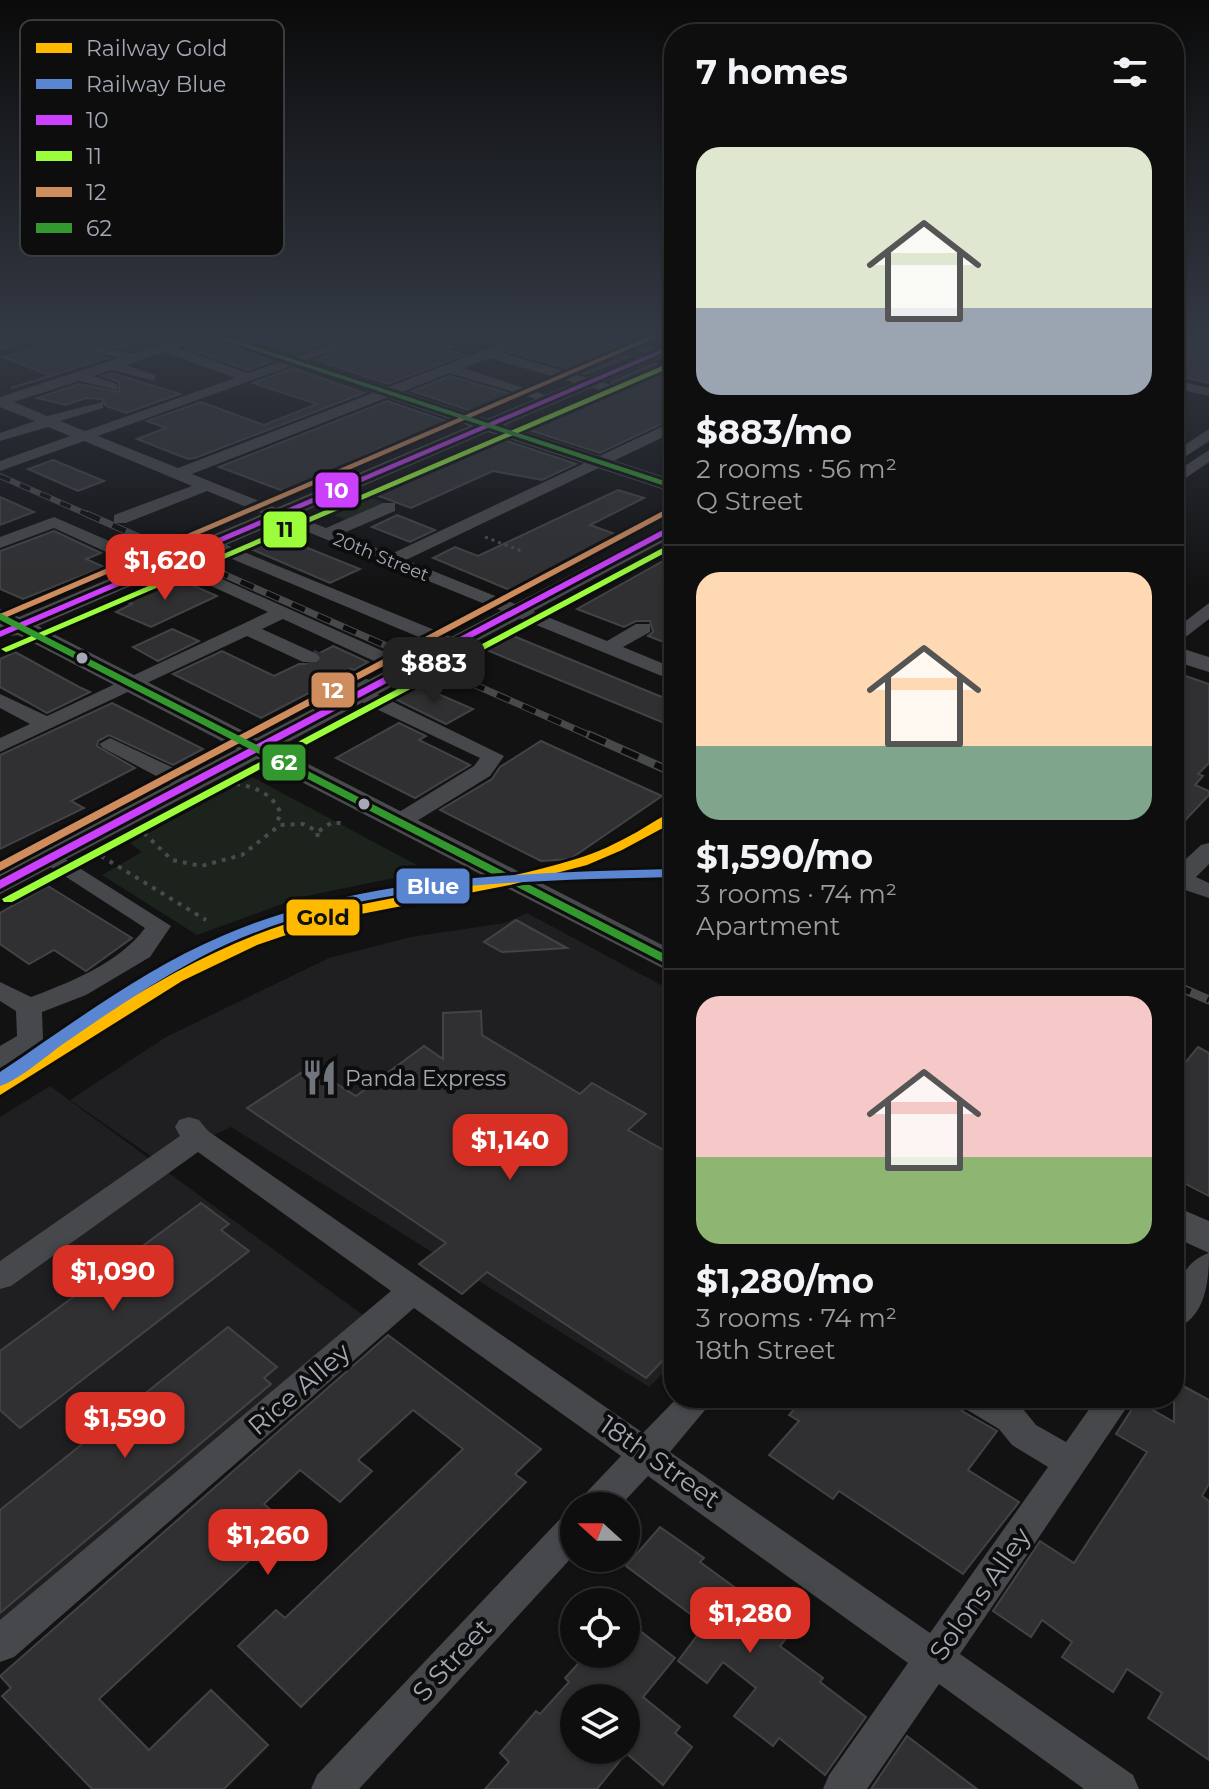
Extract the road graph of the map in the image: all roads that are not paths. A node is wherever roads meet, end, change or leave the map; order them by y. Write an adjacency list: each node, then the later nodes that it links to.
1 (45, 421): 10 (street)
2 (47, 421): 11 (street, 20th Street)
3 (127, 421): 11 (street)
4 (312, 421): 17 (street)
5 (478, 421): 7 (main road)
6 (497, 421): 7 (main road)
7 (489, 425): 14 (main road); 21 (main road)
8 (664, 431): 14 (street)
9 (1209, 434): 12 (street)
10 (4, 437)
11 (84, 437): 15 (street); 17 (street, 20th Street)
12 (1184, 452)
13 (1209, 455): 16 (street)
14 (599, 462): 18 (main road); 27 (street)
15 (0, 466)
16 (1202, 471)
17 (177, 474): 19 (street, 20th Street)
18 (664, 484)
19 (206, 486): 21 (street, 20th Street); 22 (street)
20 (389, 507): 24 (street)
21 (279, 515): 24 (street, 20th Street); 26 (main road)
22 (120, 519)
23 (664, 532): 29 (main road)
24 (326, 534): 27 (street, 20th Street)
25 (4, 537): 28 (street)
26 (212, 544): 28 (main road); 36 (street)
27 (391, 561): 29 (street, 20th Street)
28 (163, 565): 30 (street); 32 (main road)
29 (515, 611): 36 (main road); 37 (street, 20th Street)
30 (283, 612): 34 (street); 41 (street)
31 (1207, 613): 35 (street)
32 (6, 626): 43 (main road)
33 (643, 628): 37 (street)
34 (247, 629): 39 (street); 43 (street)
35 (1184, 632)
36 (452, 644): 41 (main road)
37 (608, 648): 42 (street, 20th Street)
38 (1184, 656): 40 (main road)
39 (310, 658)
40 (1209, 665)
41 (407, 669): 44 (main road)
42 (664, 671)
43 (131, 684): 46 (street); 49 (main road)
44 (358, 686): 49 (main road); 51 (street)
45 (1, 700): 46 (street)
46 (46, 724): 48 (street)
47 (110, 744): 50 (street)
48 (0, 746)
49 (256, 749): 50 (main road); 51 (main road)
50 (189, 784): 53 (main road)
51 (399, 822): 58 (main road)
52 (1209, 850): 54 (street)
53 (51, 857): 56 (main road); 60 (street)
54 (1184, 873)
55 (1184, 883): 57 (street)
56 (0, 885)
57 (1209, 891)
58 (664, 959)
59 (0, 990): 60 (street)
60 (29, 1007): 61 (street)
61 (0, 1059)
62 (1184, 1225): 63 (main road)
63 (1209, 1238)
64 (1209, 1265): 67 (street)
65 (0, 1277): 66 (street, 18th Street)
66 (415, 1289): 71 (street, 18th Street); 75 (street, Rice Alley)
67 (1184, 1301)
68 (689, 1408): 71 (street)
69 (993, 1408): 72 (street)
70 (1109, 1408): 72 (street, Solons Alley)
71 (647, 1453): 73 (street); 76 (street, 18th Street)
72 (1071, 1463): 76 (street, Solons Alley)
73 (610, 1492)
74 (560, 1545): 77 (street, S Street)
75 (0, 1644)
76 (935, 1657): 78 (street, Solons Alley); 79 (street, 18th Street)
77 (331, 1789)
78 (843, 1789)
79 (1119, 1789)

